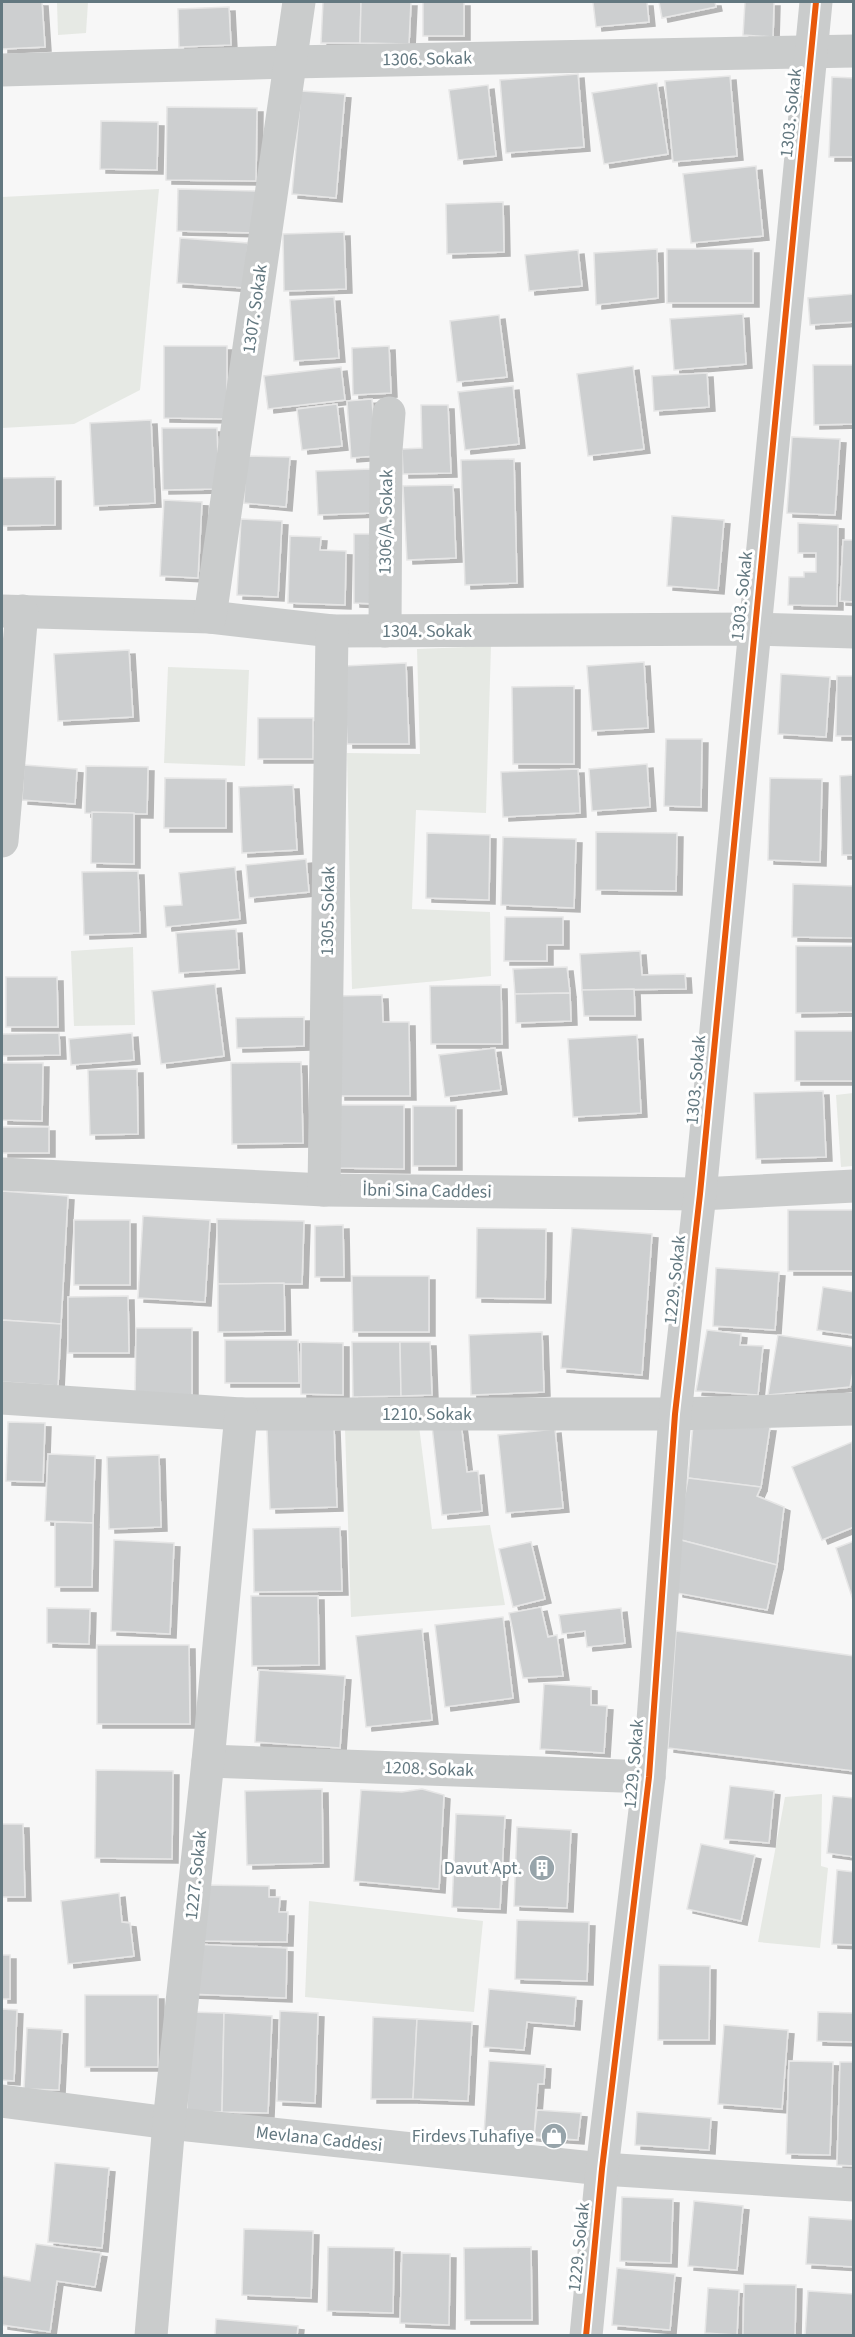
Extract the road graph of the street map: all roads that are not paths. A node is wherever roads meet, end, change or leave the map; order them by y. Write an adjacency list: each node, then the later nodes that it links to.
1 (299, 2): 5 (street, 1307. Sokak)
2 (816, 2): 4 (street, 1303. Sokak)
3 (854, 51): 4 (street, 1306. Sokak)
4 (812, 52): 5 (street, 1306. Sokak); 10 (street, 1303. Sokak)
5 (290, 62): 6 (street, 1306. Sokak); 9 (street, 1307. Sokak)
6 (2, 70)
7 (389, 413): 12 (street, 1306/A. Sokak)
8 (12, 611): 9 (street, 1304. Sokak); 14 (street)
9 (210, 617): 11 (street, 1304. Sokak)
10 (754, 629): 12 (street, 1304. Sokak); 13 (street, 1304. Sokak); 18 (street, 1303. Sokak)
11 (332, 631): 12 (street, 1304. Sokak); 17 (street, 1305. Sokak)
12 (385, 631)
13 (854, 632)
14 (2, 841)
15 (2, 1174): 17 (street, İbni Sina Caddesi)
16 (854, 1186): 18 (street, İbni Sina Caddesi)
17 (324, 1190): 18 (street, İbni Sina Caddesi)
18 (700, 1194): 22 (street, 1229. Sokak)
19 (2, 1398): 21 (street, 1210. Sokak)
20 (854, 1409): 22 (street, 1210. Sokak)
21 (241, 1414): 22 (street, 1210. Sokak); 23 (street, 1227. Sokak)
22 (675, 1414): 24 (street, 1229. Sokak)
23 (208, 1761): 24 (street, 1208. Sokak); 26 (street, 1227. Sokak)
24 (649, 1776): 27 (street, 1229. Sokak)
25 (2, 2101): 26 (street, Mevlana Caddesi)
26 (169, 2123): 27 (street, Mevlana Caddesi); 29 (street, 1227. Sokak)
27 (602, 2169): 28 (street, Mevlana Caddesi); 30 (street, 1229. Sokak)
28 (854, 2185)
29 (152, 2336)
30 (586, 2336)

